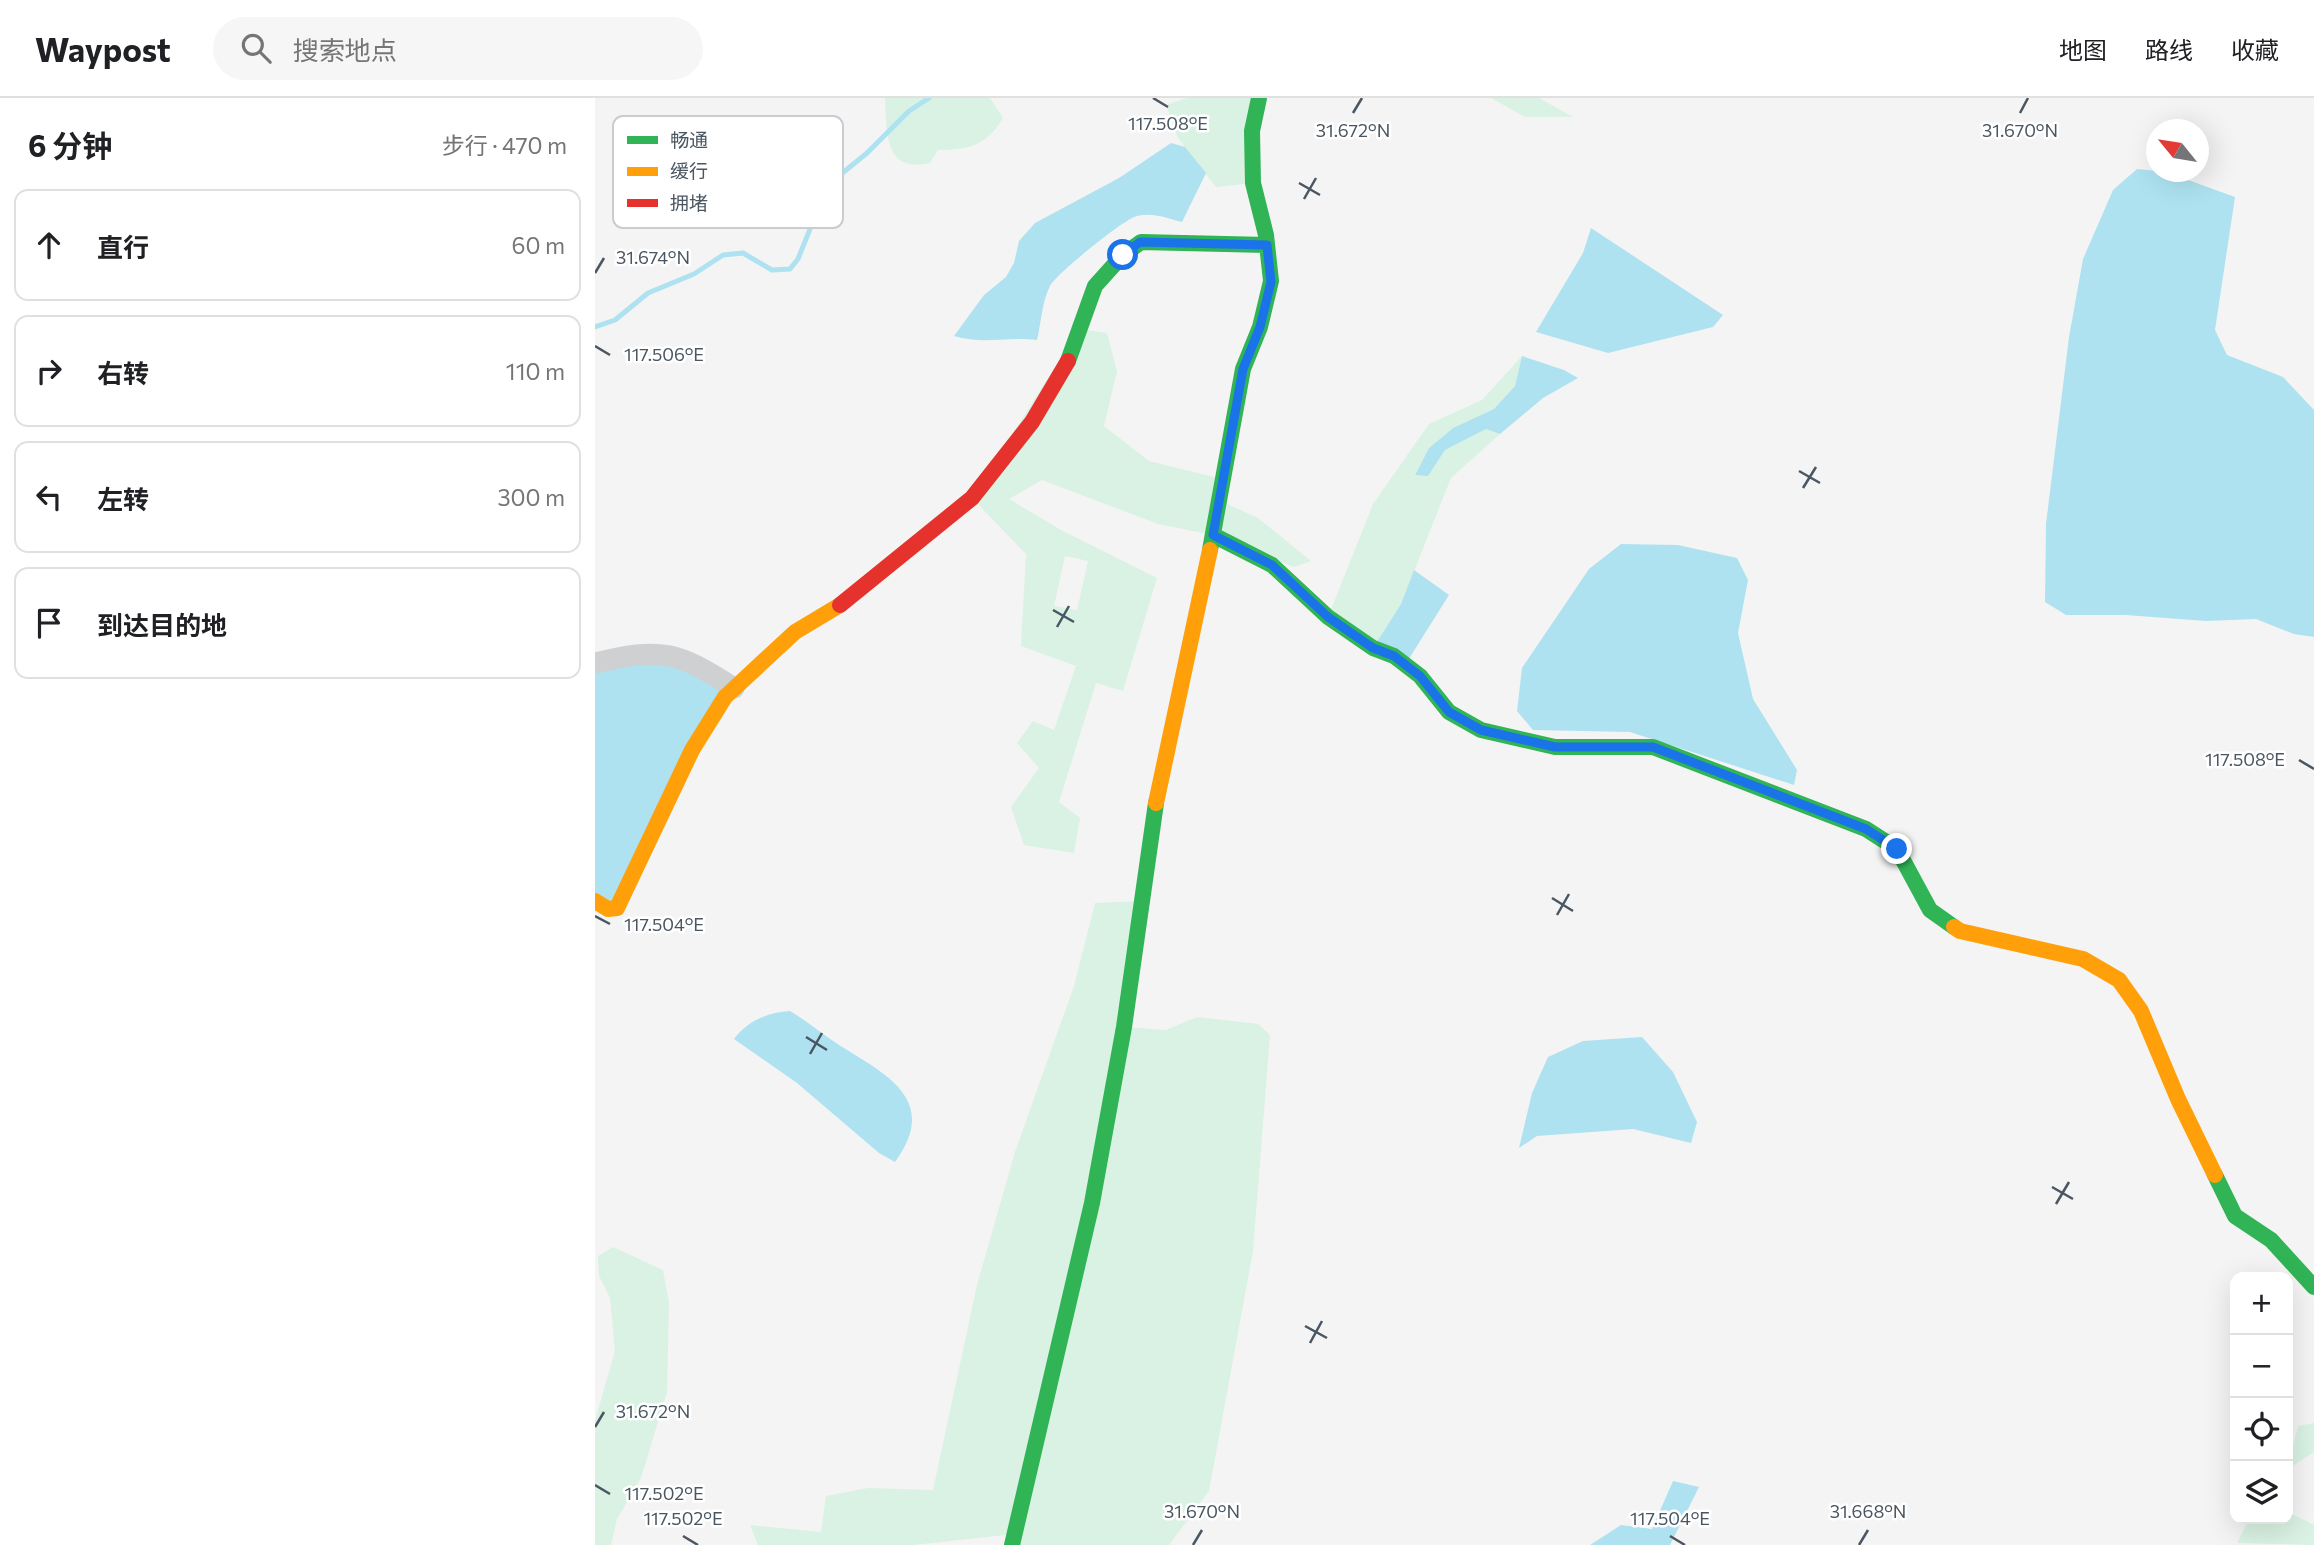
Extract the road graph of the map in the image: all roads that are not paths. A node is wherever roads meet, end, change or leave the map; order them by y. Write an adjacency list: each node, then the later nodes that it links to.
1 (1259, 98): 2 (street)
2 (1267, 245): 3 (street); 5 (street)
3 (1213, 535): 7 (street); 8 (street)
4 (595, 663): 5 (street)
5 (734, 688): 6 (street)
6 (595, 901)
7 (2314, 1287)
8 (1012, 1545)

